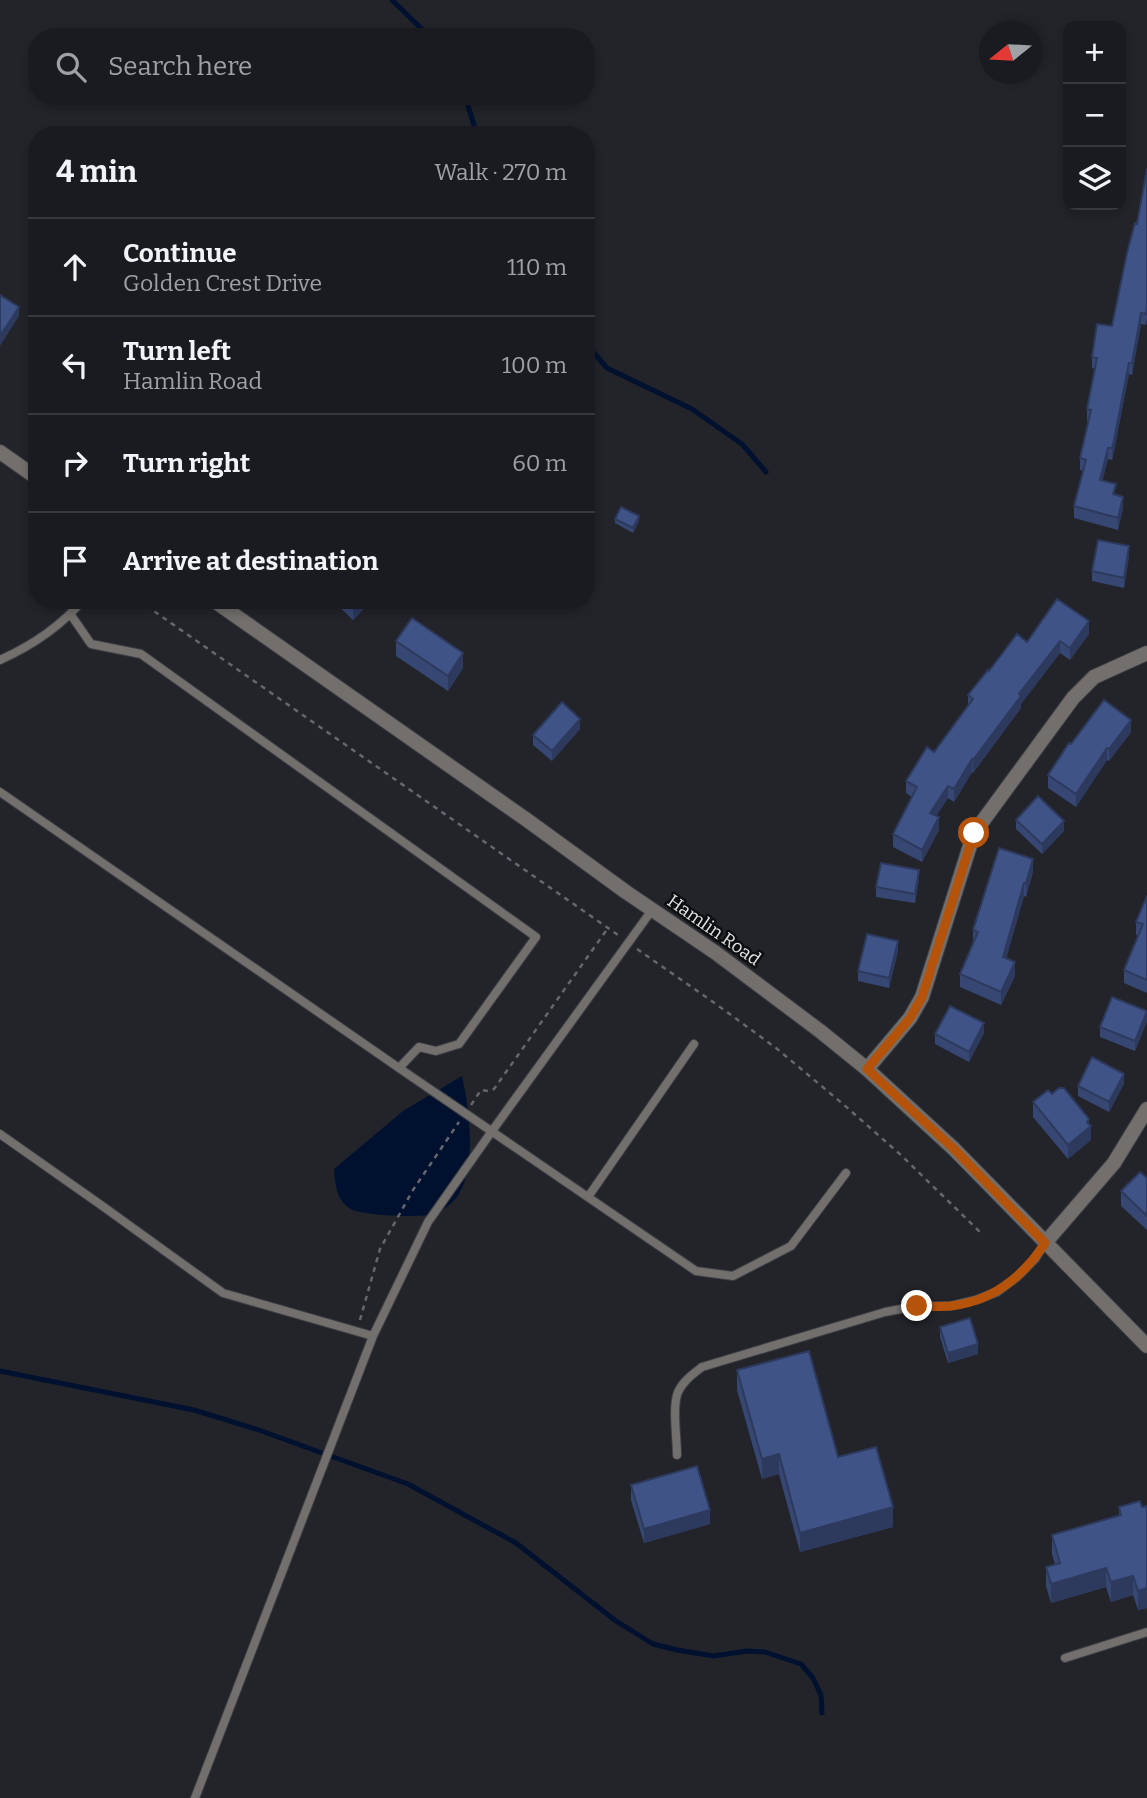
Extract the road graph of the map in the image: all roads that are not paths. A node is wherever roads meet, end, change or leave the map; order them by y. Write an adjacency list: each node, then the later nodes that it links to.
1 (0, 452): 2 (street)
2 (28, 472)
3 (76, 609): 5 (lane)
4 (226, 609): 9 (street, Hamlin Road)
5 (71, 615): 7 (lane); 11 (lane)
6 (1147, 653): 12 (street)
7 (0, 660)
8 (0, 792): 11 (lane)
9 (653, 910): 12 (street, Hamlin Road); 14 (lane)
10 (694, 1044): 17 (lane)
11 (399, 1068): 14 (lane)
12 (867, 1069): 18 (street, Hamlin Road)
13 (1147, 1109): 18 (street)
14 (492, 1131): 17 (lane); 19 (lane)
15 (0, 1134): 19 (lane)
16 (846, 1172): 17 (lane)
17 (588, 1197)
18 (1045, 1243): 20 (street, Hamlin Road); 21 (lane)
19 (373, 1336): 24 (lane)
20 (1147, 1346)
21 (677, 1455)
22 (1147, 1632): 23 (lane)
23 (1065, 1658)
24 (195, 1798)

